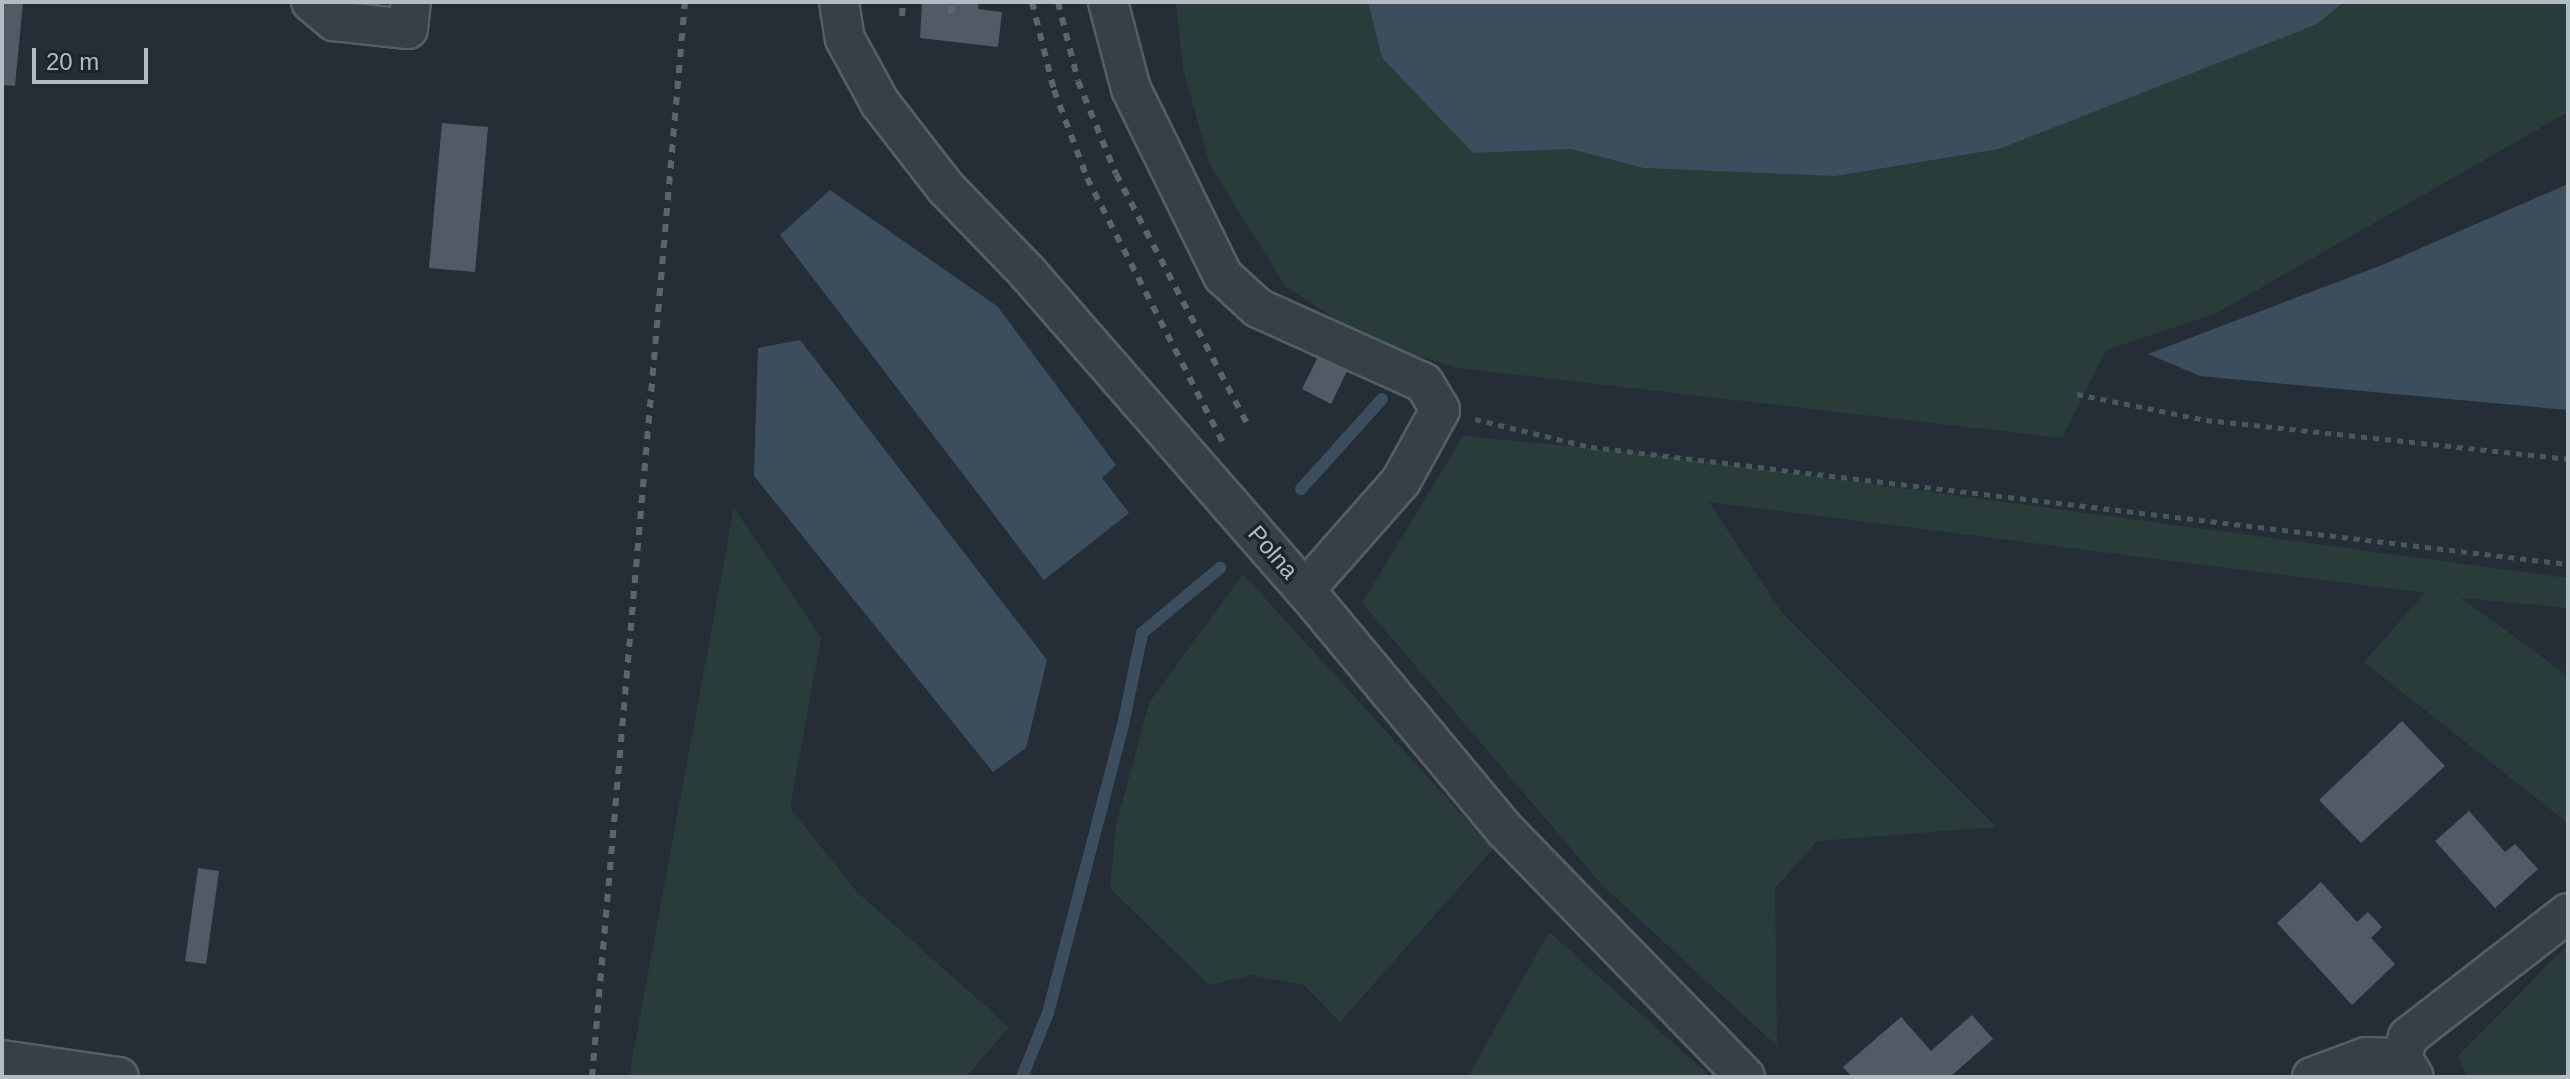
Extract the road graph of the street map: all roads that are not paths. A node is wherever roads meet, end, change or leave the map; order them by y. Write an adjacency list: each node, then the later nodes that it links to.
1 (311, 2): 2 (street)
2 (411, 2)
3 (839, 2): 5 (street, Polna)
4 (1108, 2): 5 (street)
5 (1305, 590): 10 (street, Polna)
6 (2568, 913): 8 (street)
7 (2, 1060): 9 (street)
8 (2408, 1067): 11 (street)
9 (119, 1077)
10 (1745, 1077)
11 (2312, 1077)

